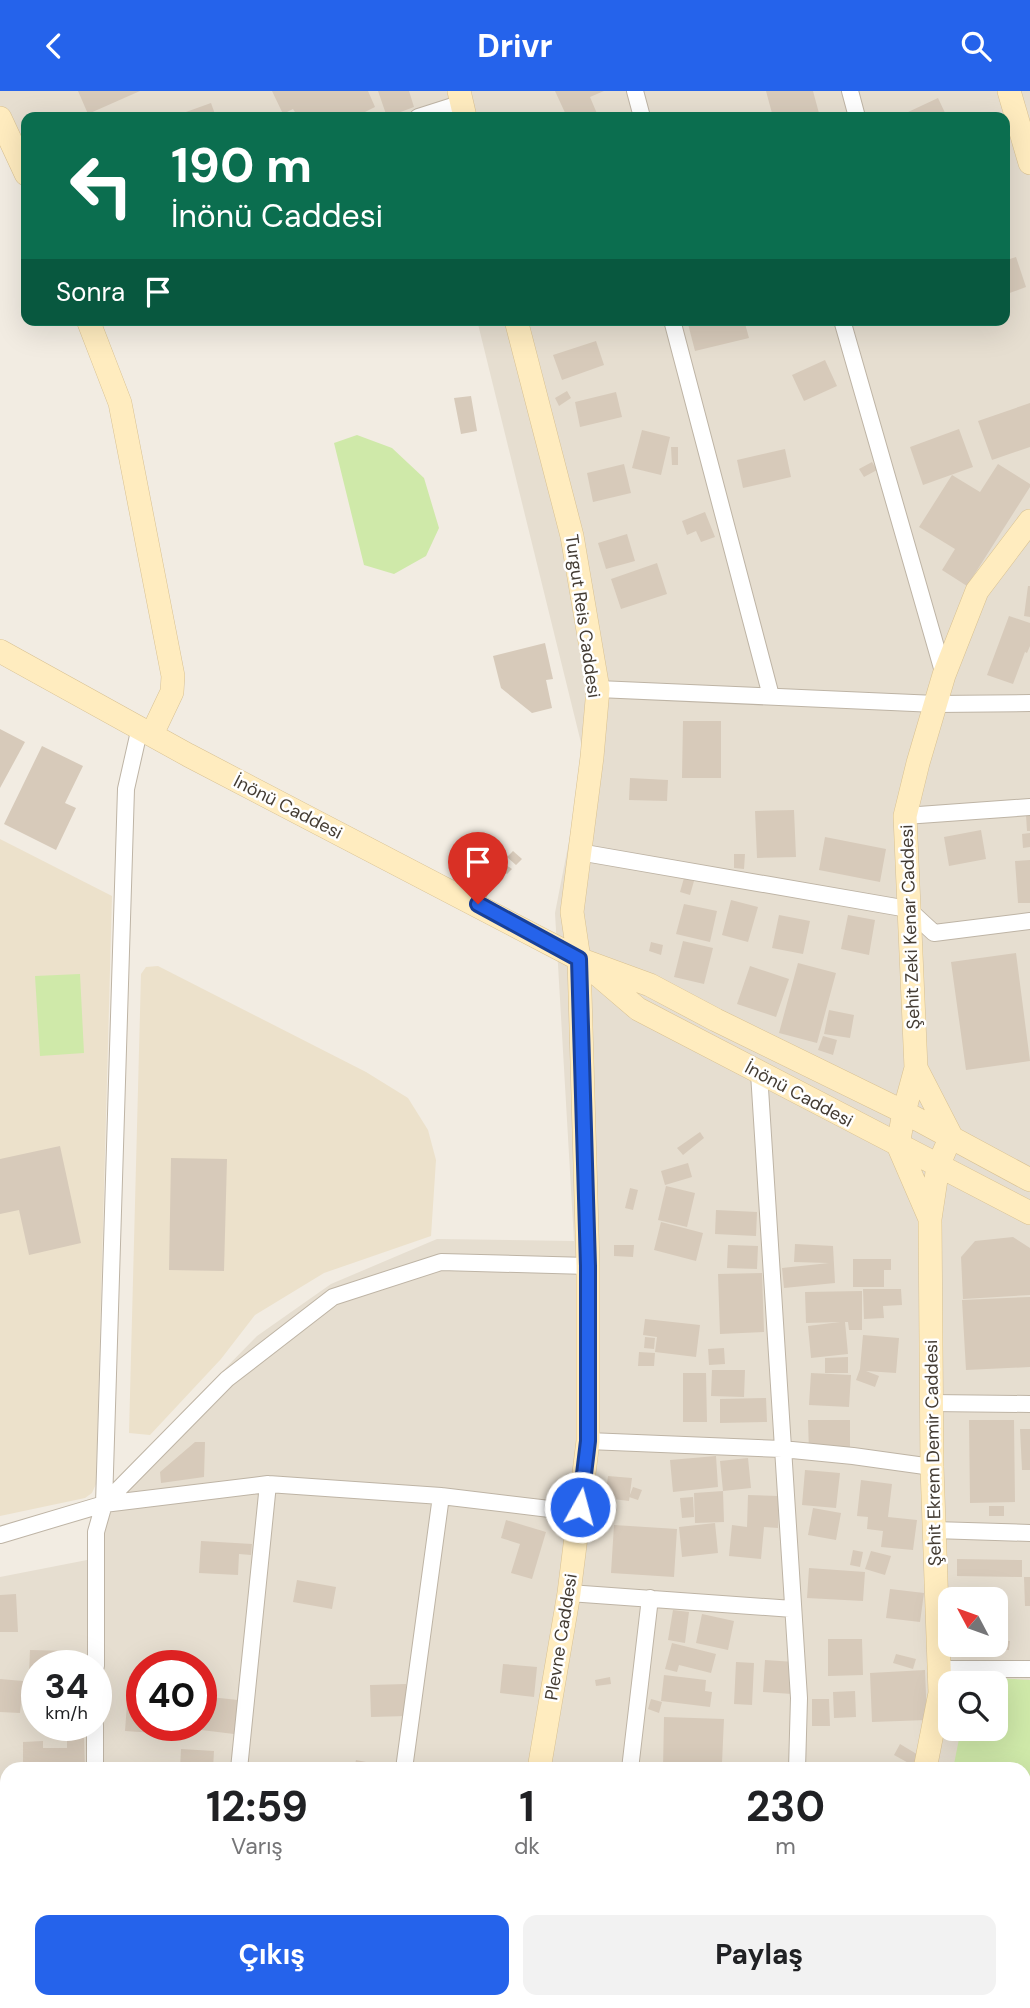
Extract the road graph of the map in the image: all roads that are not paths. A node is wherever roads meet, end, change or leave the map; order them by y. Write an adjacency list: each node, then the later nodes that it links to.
1 (635, 91): 6 (street)
2 (850, 91): 7 (street)
3 (1009, 91): 9 (street)
4 (462, 104): 5 (street)
5 (435, 112)
6 (641, 112)
7 (856, 112)
8 (0, 118): 10 (street)
9 (1011, 123): 11 (street)
10 (21, 163)
11 (1030, 163)
12 (90, 326): 23 (street)
13 (518, 326): 19 (street, Turgut Reis Caddesi)
14 (674, 326): 20 (street)
15 (844, 326): 18 (street)
16 (1030, 521): 18 (street, Şehit Zeki Kenar Caddesi)
17 (0, 651): 23 (street, İnönü Caddesi)
18 (944, 675): 22 (street, Şehit Zeki Kenar Caddesi)
19 (598, 689): 20 (street); 26 (street, Turgut Reis Caddesi)
20 (771, 696): 22 (street)
21 (1030, 703): 22 (street)
22 (936, 704): 25 (street, Şehit Zeki Kenar Caddesi)
23 (146, 731): 28 (street, İnönü Caddesi); 49 (street)
24 (1030, 807): 25 (street)
25 (905, 816): 29 (street, Şehit Zeki Kenar Caddesi)
26 (579, 852): 29 (street); 31 (street, Turgut Reis Caddesi)
27 (498, 860): 28 (lane)
28 (478, 904): 31 (street, İnönü Caddesi)
29 (908, 909): 30 (street); 32 (street, Şehit Zeki Kenar Caddesi)
30 (1030, 921)
31 (579, 959): 33 (street, İnönü Caddesi); 34 (street, İnönü Caddesi); 41 (street, Plevne Caddesi)
32 (916, 1068): 34 (street); 35 (street)
33 (759, 1073): 36 (street, İnönü Caddesi); 45 (street)
34 (904, 1112): 35 (street, İnönü Caddesi); 36 (street)
35 (951, 1136): 37 (street); 38 (street, İnönü Caddesi)
36 (898, 1145): 37 (street, İnönü Caddesi); 40 (street)
37 (938, 1166): 39 (street, İnönü Caddesi); 40 (street)
38 (1030, 1180)
39 (1030, 1213)
40 (930, 1220): 42 (street, Şehit Ekrem Demir Caddesi)
41 (588, 1266): 44 (street, Plevne Caddesi); 49 (street)
42 (931, 1403): 43 (street); 46 (street, Şehit Ekrem Demir Caddesi)
43 (1030, 1403)
44 (588, 1441): 45 (street); 50 (street, Plevne Caddesi)
45 (782, 1449): 46 (street); 56 (street)
46 (932, 1467): 51 (street, Şehit Ekrem Demir Caddesi)
47 (268, 1483): 48 (street); 49 (street); 62 (street)
48 (441, 1496): 50 (street); 63 (street)
49 (103, 1504): 53 (street); 57 (street)
50 (580, 1507): 54 (street, Plevne Caddesi)
51 (934, 1530): 52 (street); 58 (street, Şehit Ekrem Demir Caddesi)
52 (1030, 1534)
53 (0, 1535)
54 (569, 1593): 55 (street); 64 (street, Plevne Caddesi)
55 (650, 1598): 56 (street); 65 (street)
56 (793, 1609): 66 (street)
57 (96, 1650)
58 (939, 1669): 59 (street); 67 (street, Şehit Ekrem Demir Caddesi)
59 (1030, 1669)
60 (95, 1741): 61 (street)
61 (95, 1762)
62 (240, 1762)
63 (405, 1762)
64 (539, 1762)
65 (631, 1762)
66 (797, 1762)
67 (926, 1762)

